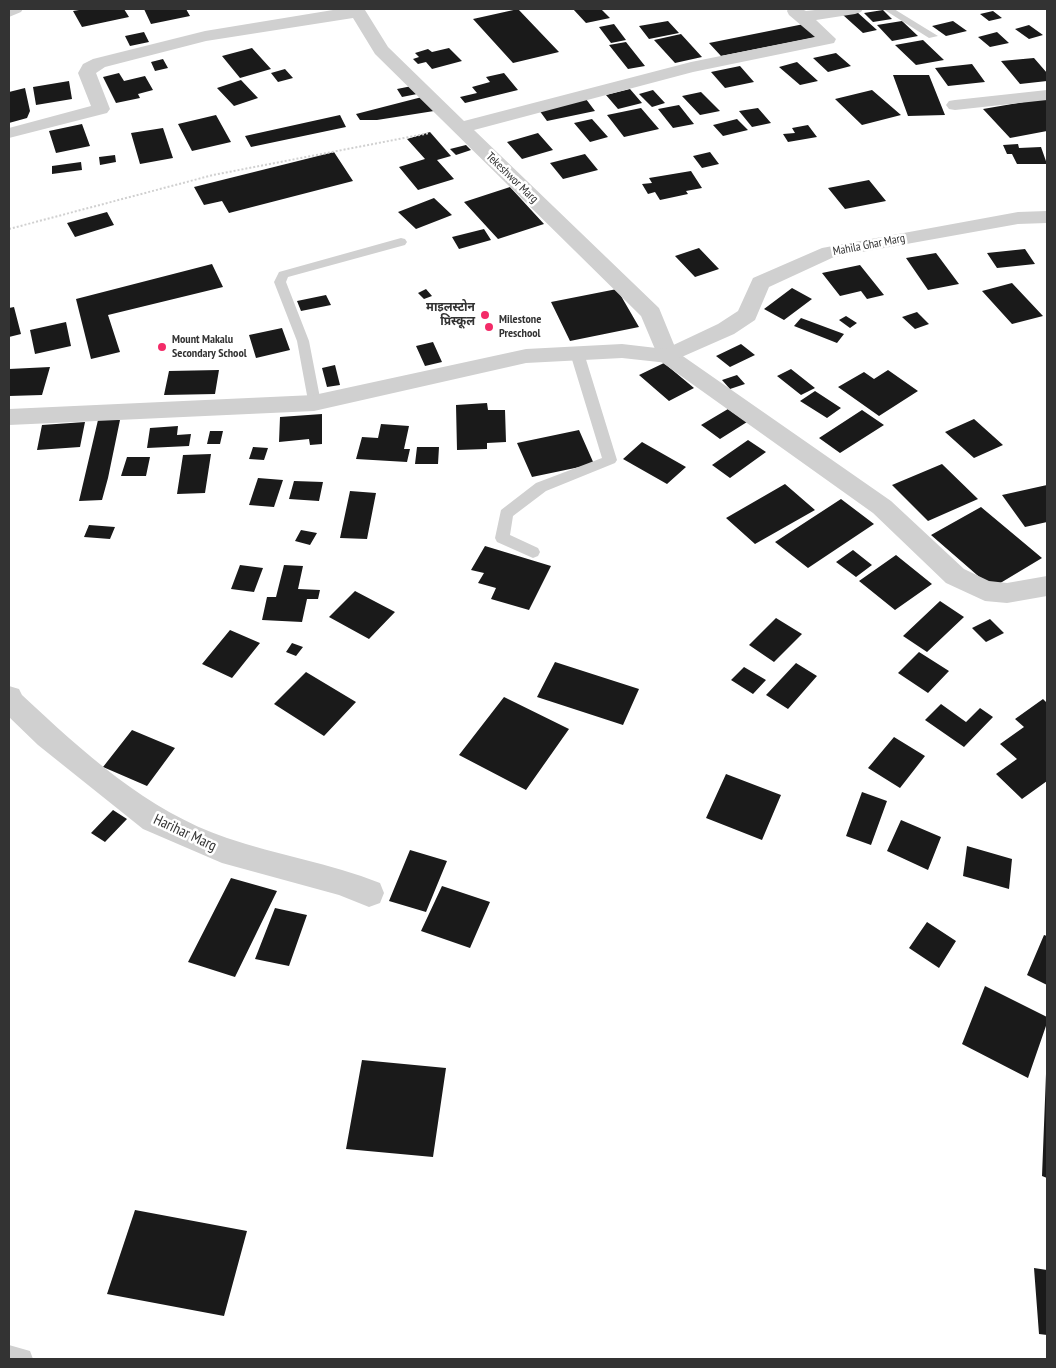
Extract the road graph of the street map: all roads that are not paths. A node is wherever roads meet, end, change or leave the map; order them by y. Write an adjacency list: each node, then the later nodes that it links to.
1 (15, 9): 5 (street)
2 (855, 9): 6 (street)
3 (888, 9): 7 (lane)
4 (348, 10): 10 (street, Tekeshwor Marg); 11 (street)
5 (9, 12)
6 (797, 13): 10 (street)
7 (933, 36)
8 (1047, 95): 9 (street)
9 (955, 105)
10 (459, 128): 15 (street, Tekeshwor Marg)
11 (11, 133)
12 (1047, 217): 15 (street, Mahila Ghar Marg)
13 (401, 242): 16 (lane)
14 (578, 353): 15 (street); 16 (street); 18 (lane)
15 (668, 356): 19 (street)
16 (314, 403): 17 (street)
17 (9, 417)
18 (534, 552)
19 (1047, 586)
20 (9, 697): 21 (street, Harihar Marg)
21 (369, 893)
22 (9, 1356): 23 (lane)
23 (22, 1359)

